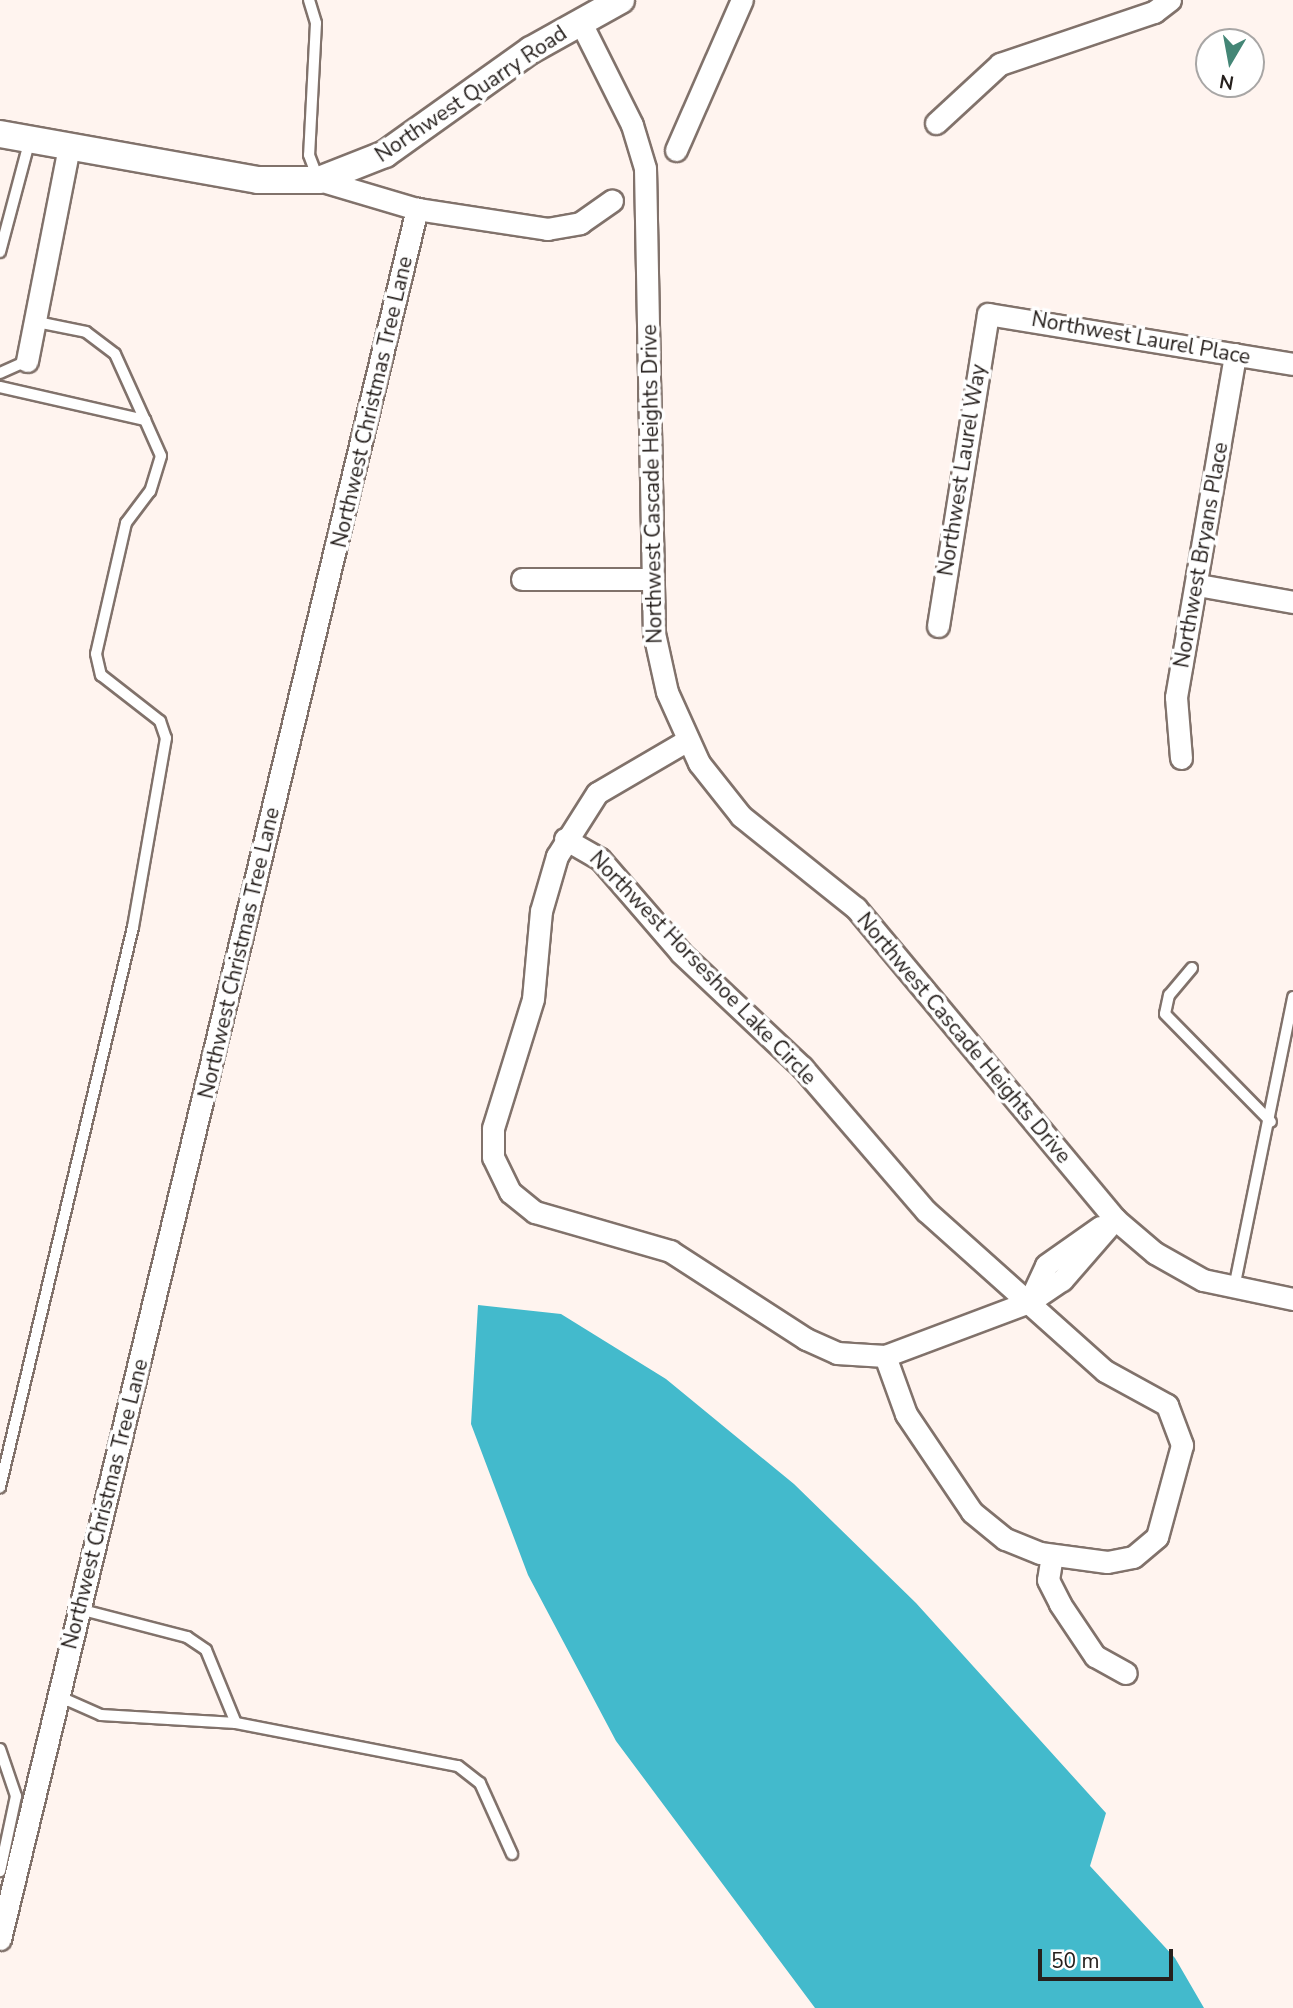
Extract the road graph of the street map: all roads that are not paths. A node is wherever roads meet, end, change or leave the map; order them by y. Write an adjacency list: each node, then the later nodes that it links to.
1 (309, 0): 11 (lane)
2 (621, 0): 5 (street, Northwest Quarry Road)
3 (742, 0): 10 (street)
4 (1170, 0): 6 (street)
5 (580, 21): 11 (street, Northwest Quarry Road); 24 (street, Northwest Cascade Heights Drive)
6 (936, 123)
7 (0, 134): 8 (street, Northwest Quarry Road)
8 (30, 139): 9 (street, Northwest Quarry Road); 14 (lane)
9 (69, 146): 11 (street, Northwest Quarry Road); 16 (street)
10 (677, 150)
11 (319, 180): 13 (street, Northwest Quarry Road)
12 (612, 201): 13 (street, Northwest Quarry Road)
13 (417, 209): 41 (street, Northwest Christmas Tree Lane)
14 (0, 252)
15 (988, 314): 17 (street, Northwest Laurel Place); 27 (street, Northwest Laurel Way)
16 (37, 321): 18 (street); 22 (lane)
17 (1235, 354): 19 (street, Northwest Laurel Place); 25 (street, Northwest Bryans Place)
18 (27, 361): 20 (lane)
19 (1293, 364)
20 (0, 373)
21 (0, 387): 22 (lane)
22 (145, 419): 39 (lane)
23 (522, 579): 24 (street)
24 (653, 579): 28 (street, Northwest Cascade Heights Drive)
25 (1198, 585): 26 (street); 29 (street, Northwest Bryans Place)
26 (1293, 602)
27 (938, 626)
28 (687, 741): 30 (street); 34 (street, Northwest Cascade Heights Drive)
29 (1181, 758)
30 (565, 839): 37 (street, Northwest Horseshoe Lake Circle); 38 (street, Northwest Horseshoe Lake Circle)
31 (1192, 968): 33 (lane)
32 (1293, 997): 33 (lane)
33 (1271, 1122): 35 (lane)
34 (1115, 1219): 35 (street, Northwest Cascade Heights Drive); 37 (street)
35 (1233, 1291): 36 (street, Northwest Cascade Heights Drive)
36 (1293, 1299)
37 (1029, 1302): 38 (street, Northwest Horseshoe Lake Circle); 40 (street)
38 (885, 1356): 40 (street)
39 (0, 1488)
40 (1052, 1555): 42 (street)
41 (79, 1609): 43 (street, Northwest Christmas Tree Lane); 44 (lane)
42 (1126, 1673)
43 (58, 1696): 44 (lane); 48 (street, Northwest Christmas Tree Lane)
44 (236, 1723): 46 (lane)
45 (0, 1749): 47 (lane)
46 (512, 1854)
47 (0, 1871)
48 (0, 1939)

